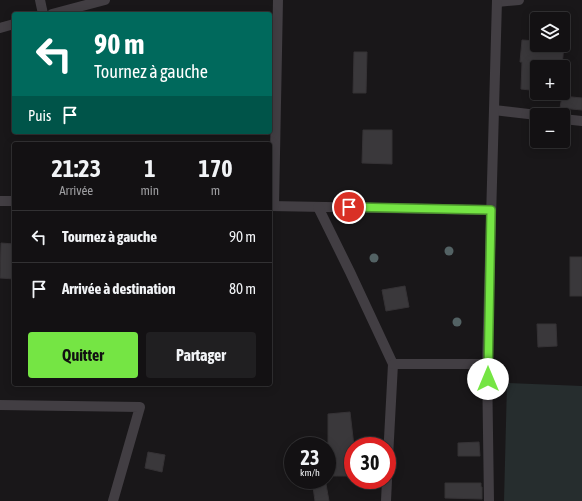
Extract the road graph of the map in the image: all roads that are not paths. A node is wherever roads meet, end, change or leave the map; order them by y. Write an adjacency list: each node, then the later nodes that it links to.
1 (40, 0): 6 (street)
2 (105, 0): 7 (street)
3 (278, 0): 16 (street)
4 (519, 0): 5 (street)
5 (497, 1): 10 (street)
6 (43, 12)
7 (60, 12)
8 (12, 25): 9 (street)
9 (0, 28)
10 (494, 110): 11 (street); 18 (street)
11 (530, 115)
12 (570, 120): 13 (street)
13 (582, 121)
14 (0, 201): 15 (street)
15 (12, 201)
16 (272, 206): 17 (street)
17 (318, 207): 18 (street); 19 (street)
18 (491, 210): 20 (street)
19 (393, 364): 20 (street); 22 (street)
20 (487, 364): 26 (street)
21 (0, 405): 24 (street)
22 (389, 437)
23 (387, 489): 25 (street)
24 (113, 501)
25 (386, 501)
26 (489, 501)

